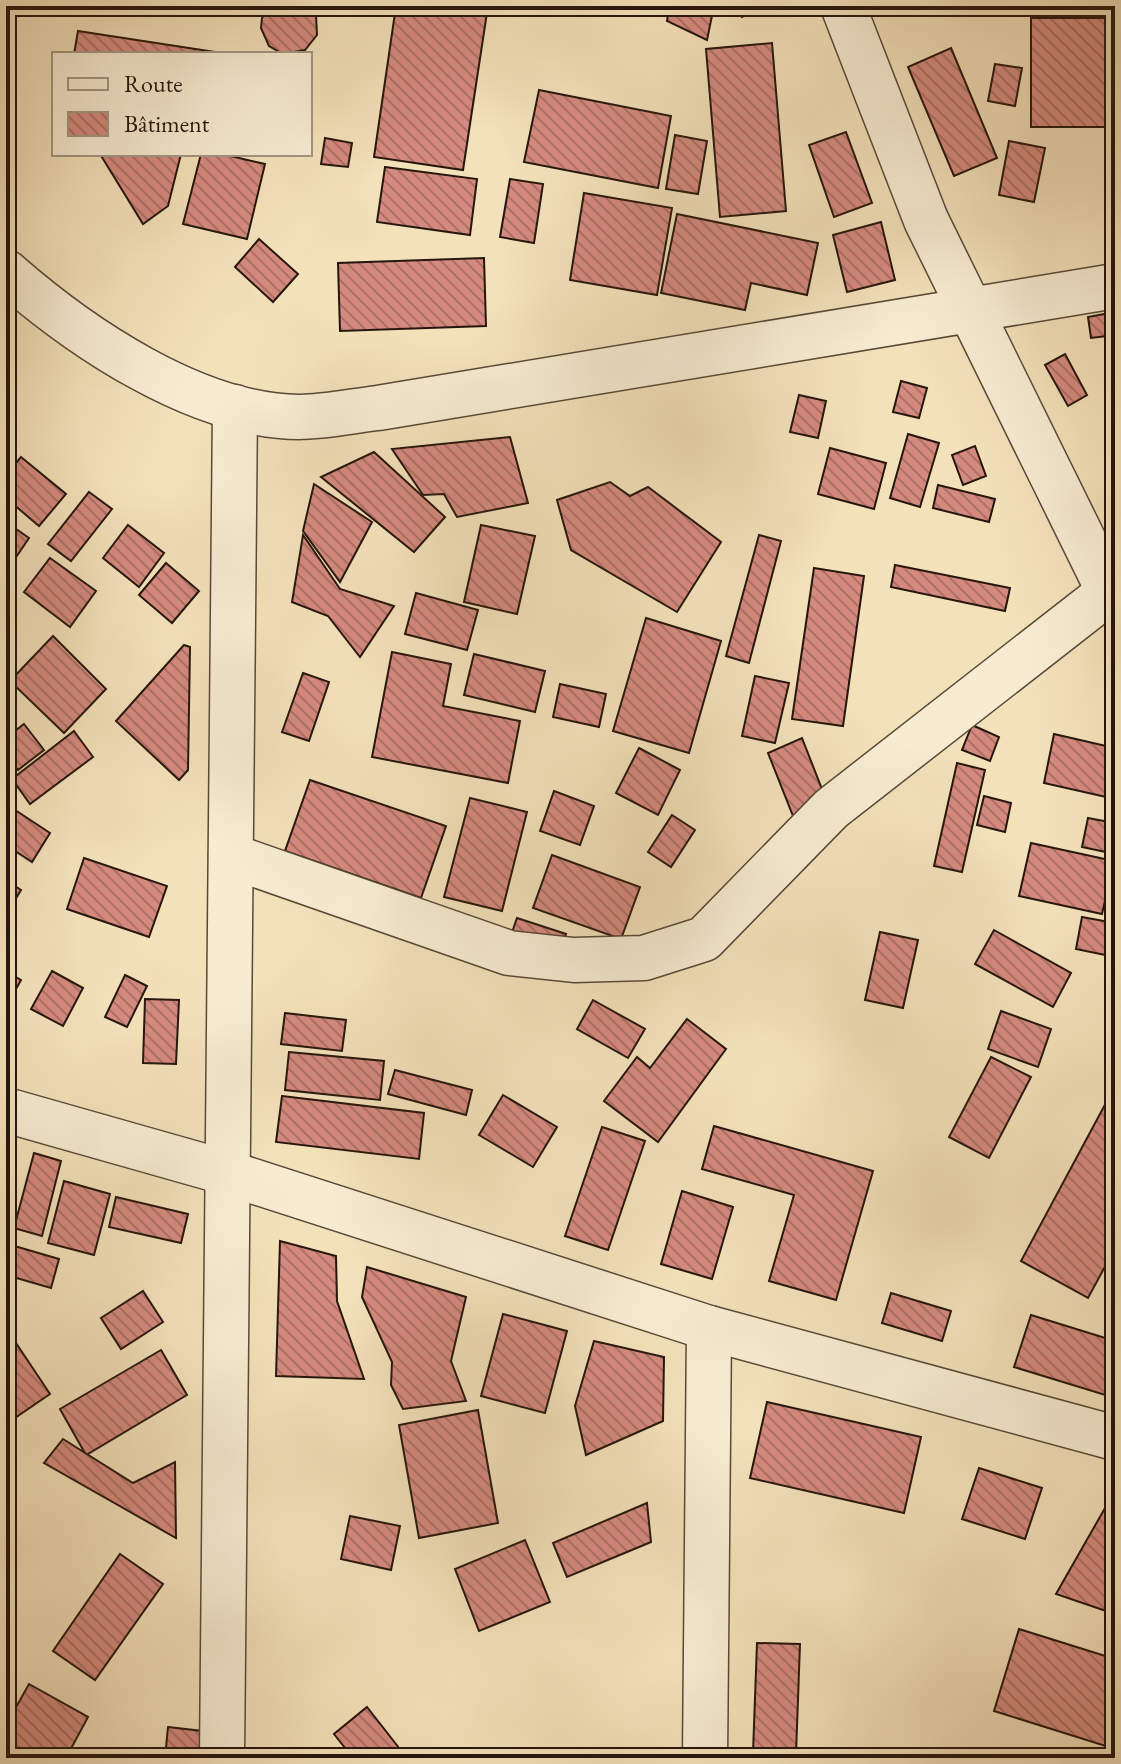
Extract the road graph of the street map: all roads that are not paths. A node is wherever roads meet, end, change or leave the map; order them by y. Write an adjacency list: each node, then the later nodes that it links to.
1 (843, 6): 4 (street)
2 (6, 272): 5 (street)
3 (1115, 286): 4 (street)
4 (968, 308): 5 (street); 6 (street)
5 (235, 407): 7 (street)
6 (1112, 598): 7 (street)
7 (231, 856): 9 (street)
8 (6, 1110): 9 (street)
9 (228, 1173): 10 (street); 12 (street)
10 (709, 1328): 11 (street); 13 (street)
11 (1115, 1438)
12 (222, 1758)
13 (705, 1758)

